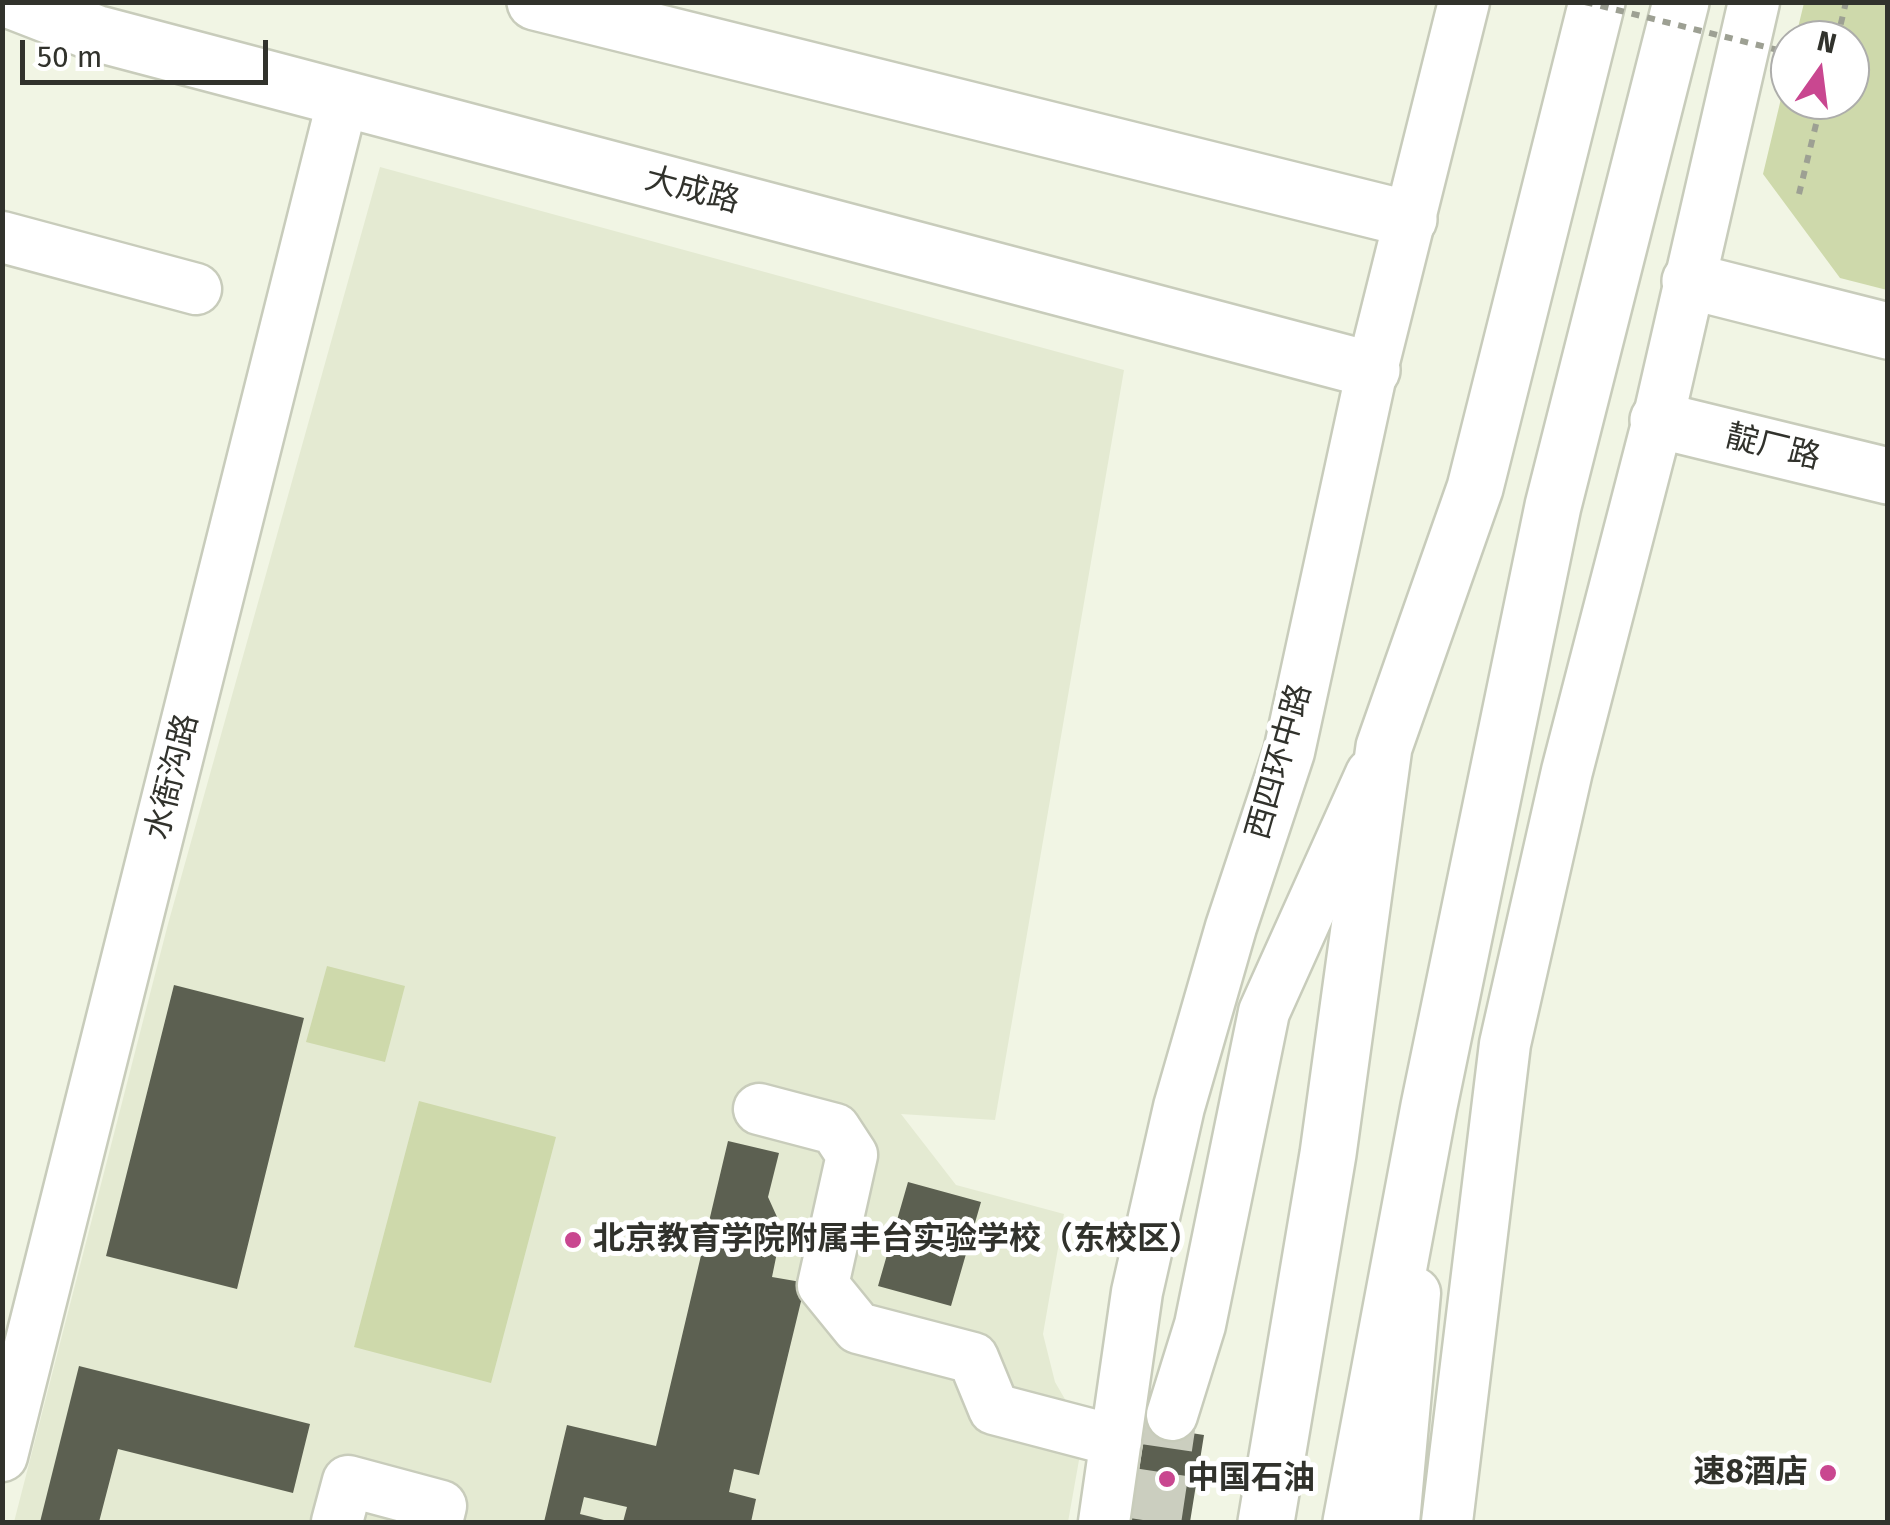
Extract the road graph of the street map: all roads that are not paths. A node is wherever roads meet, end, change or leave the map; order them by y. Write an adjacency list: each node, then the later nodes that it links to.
1 (15, 2): 7 (main road, 大成路)
2 (534, 2): 8 (main road)
3 (1464, 2): 8 (street, 西四环中路)
4 (1597, 2): 16 (main road)
5 (1681, 2): 17 (main road)
6 (1754, 2): 10 (street)
7 (343, 98): 13 (main road, 大成路); 21 (street, 水衙沟路)
8 (1409, 219): 13 (street, 西四环中路)
9 (2, 237): 11 (street)
10 (1690, 281): 12 (main road); 14 (street)
11 (196, 289)
12 (1888, 331)
13 (1372, 370): 20 (street, 西四环中路)
14 (1658, 420): 15 (main road, 靛厂路); 28 (street)
15 (1888, 476)
16 (1384, 747): 19 (street); 25 (main road)
17 (1429, 1106): 26 (main road); 27 (street)
18 (759, 1108): 20 (street)
19 (1172, 1415)
20 (1116, 1441): 24 (street, 西四环中路)
21 (2, 1456)
22 (338, 1522): 23 (street)
23 (437, 1522)
24 (1104, 1522)
25 (1266, 1522)
26 (1351, 1522)
27 (1394, 1522)
28 (1447, 1522)

